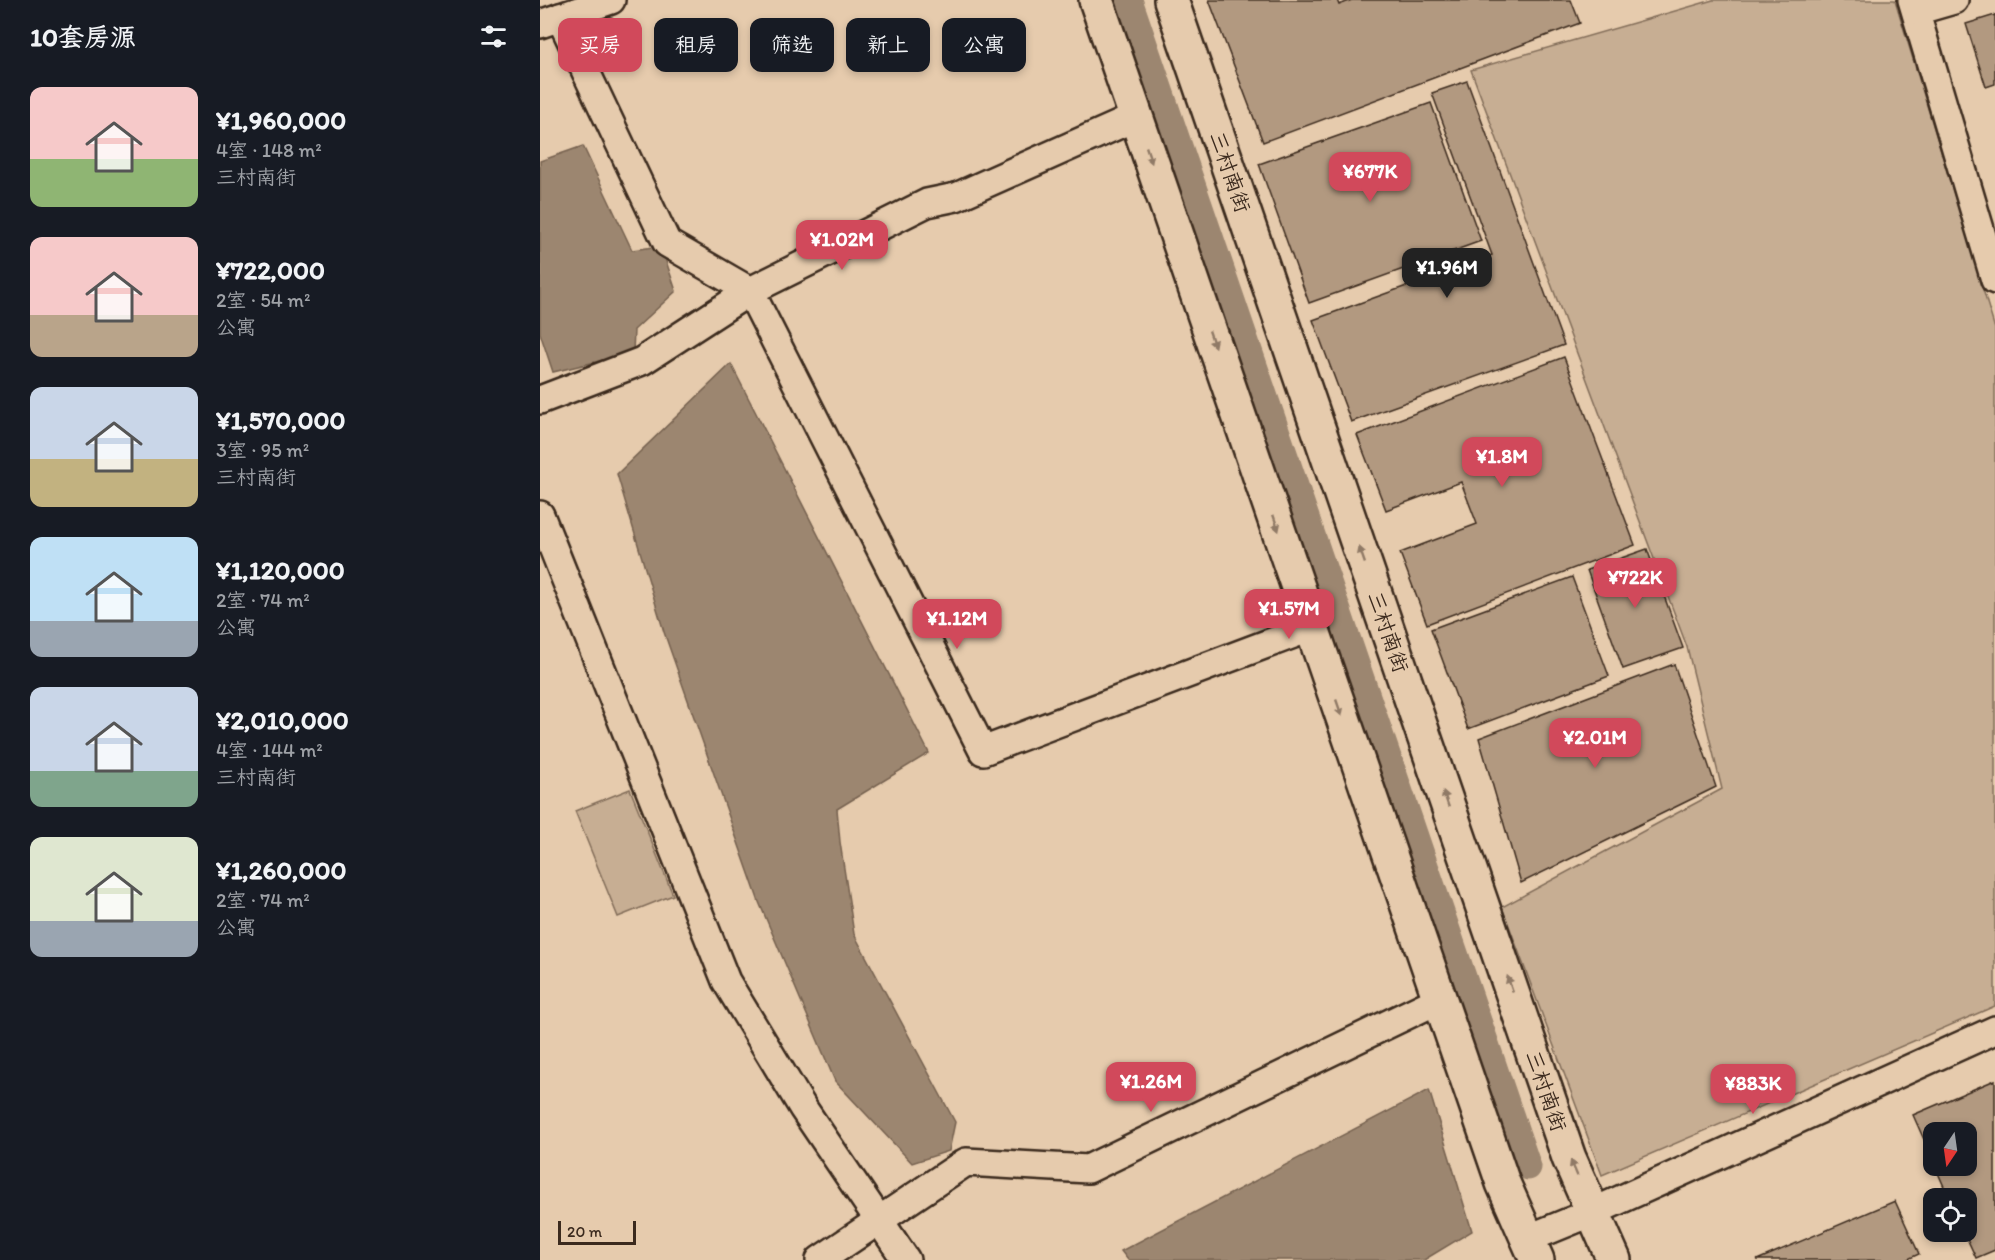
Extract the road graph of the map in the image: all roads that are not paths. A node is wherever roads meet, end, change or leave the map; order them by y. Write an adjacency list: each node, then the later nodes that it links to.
1 (611, 0): 6 (street)
2 (1096, 0): 7 (street)
3 (1171, 0): 15 (street, 三村南街, one-way to 3)
4 (1954, 0): 5 (street)
5 (1914, 6): 8 (street)
6 (550, 21): 9 (street)
7 (1136, 117): 9 (street); 12 (street, one-way to 12)
8 (1995, 280)
9 (750, 291): 10 (street); 12 (street)
10 (540, 400)
11 (540, 515): 16 (street)
12 (1312, 627): 13 (street, one-way to 13)
13 (1440, 999): 16 (street); 17 (street)
14 (1995, 1030): 15 (street)
15 (1593, 1212): 17 (street); 20 (street, 三村南街)
16 (879, 1219): 18 (street); 19 (street)
17 (1532, 1249)
18 (820, 1260)
19 (906, 1260)
20 (1614, 1260)

